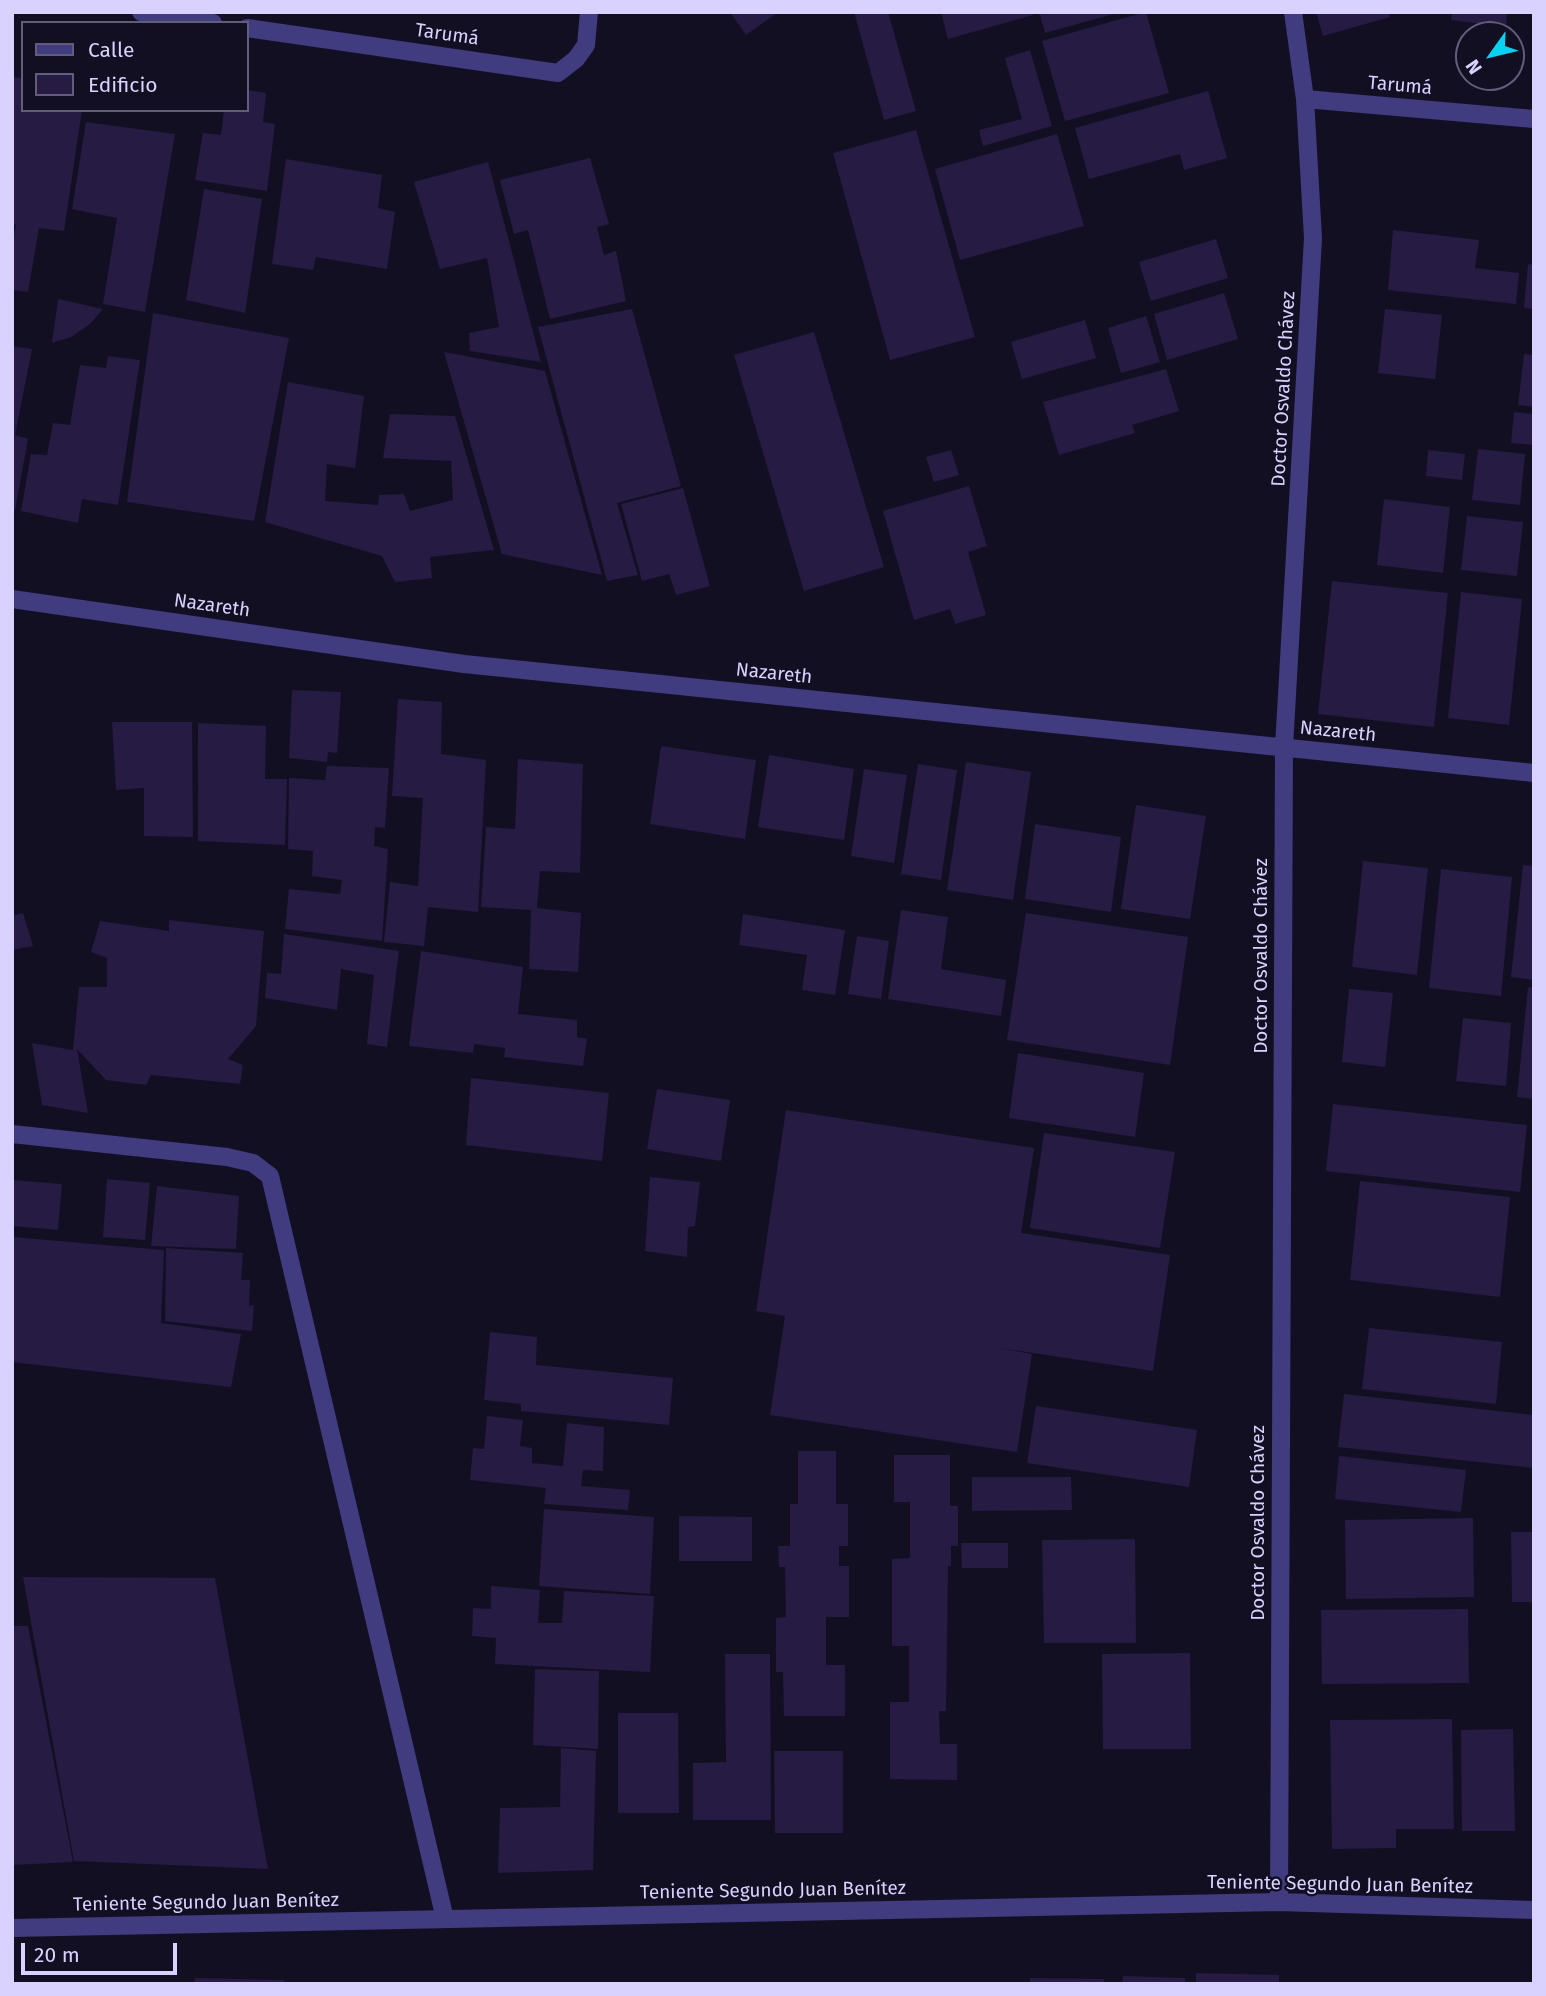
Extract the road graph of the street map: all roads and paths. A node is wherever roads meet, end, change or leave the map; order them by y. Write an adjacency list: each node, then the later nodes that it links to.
1 (141, 12): 4 (street)
2 (589, 12): 5 (street, Tarumá)
3 (1293, 12): 6 (street, Doctor Osvaldo Chávez)
4 (200, 21)
5 (248, 28)
6 (1305, 99): 7 (street, Tarumá); 9 (street, Doctor Osvaldo Chávez)
7 (1534, 119)
8 (12, 599): 9 (street, Nazareth)
9 (1284, 747): 10 (street, Nazareth); 12 (street, Doctor Osvaldo Chávez)
10 (1534, 773)
11 (12, 1133): 14 (street)
12 (1279, 1902): 13 (street, Teniente Segundo Juan Benítez); 14 (street, Teniente Segundo Juan Benítez)
13 (1534, 1910)
14 (445, 1919): 15 (street, Teniente Segundo Juan Benítez)
15 (12, 1928)

